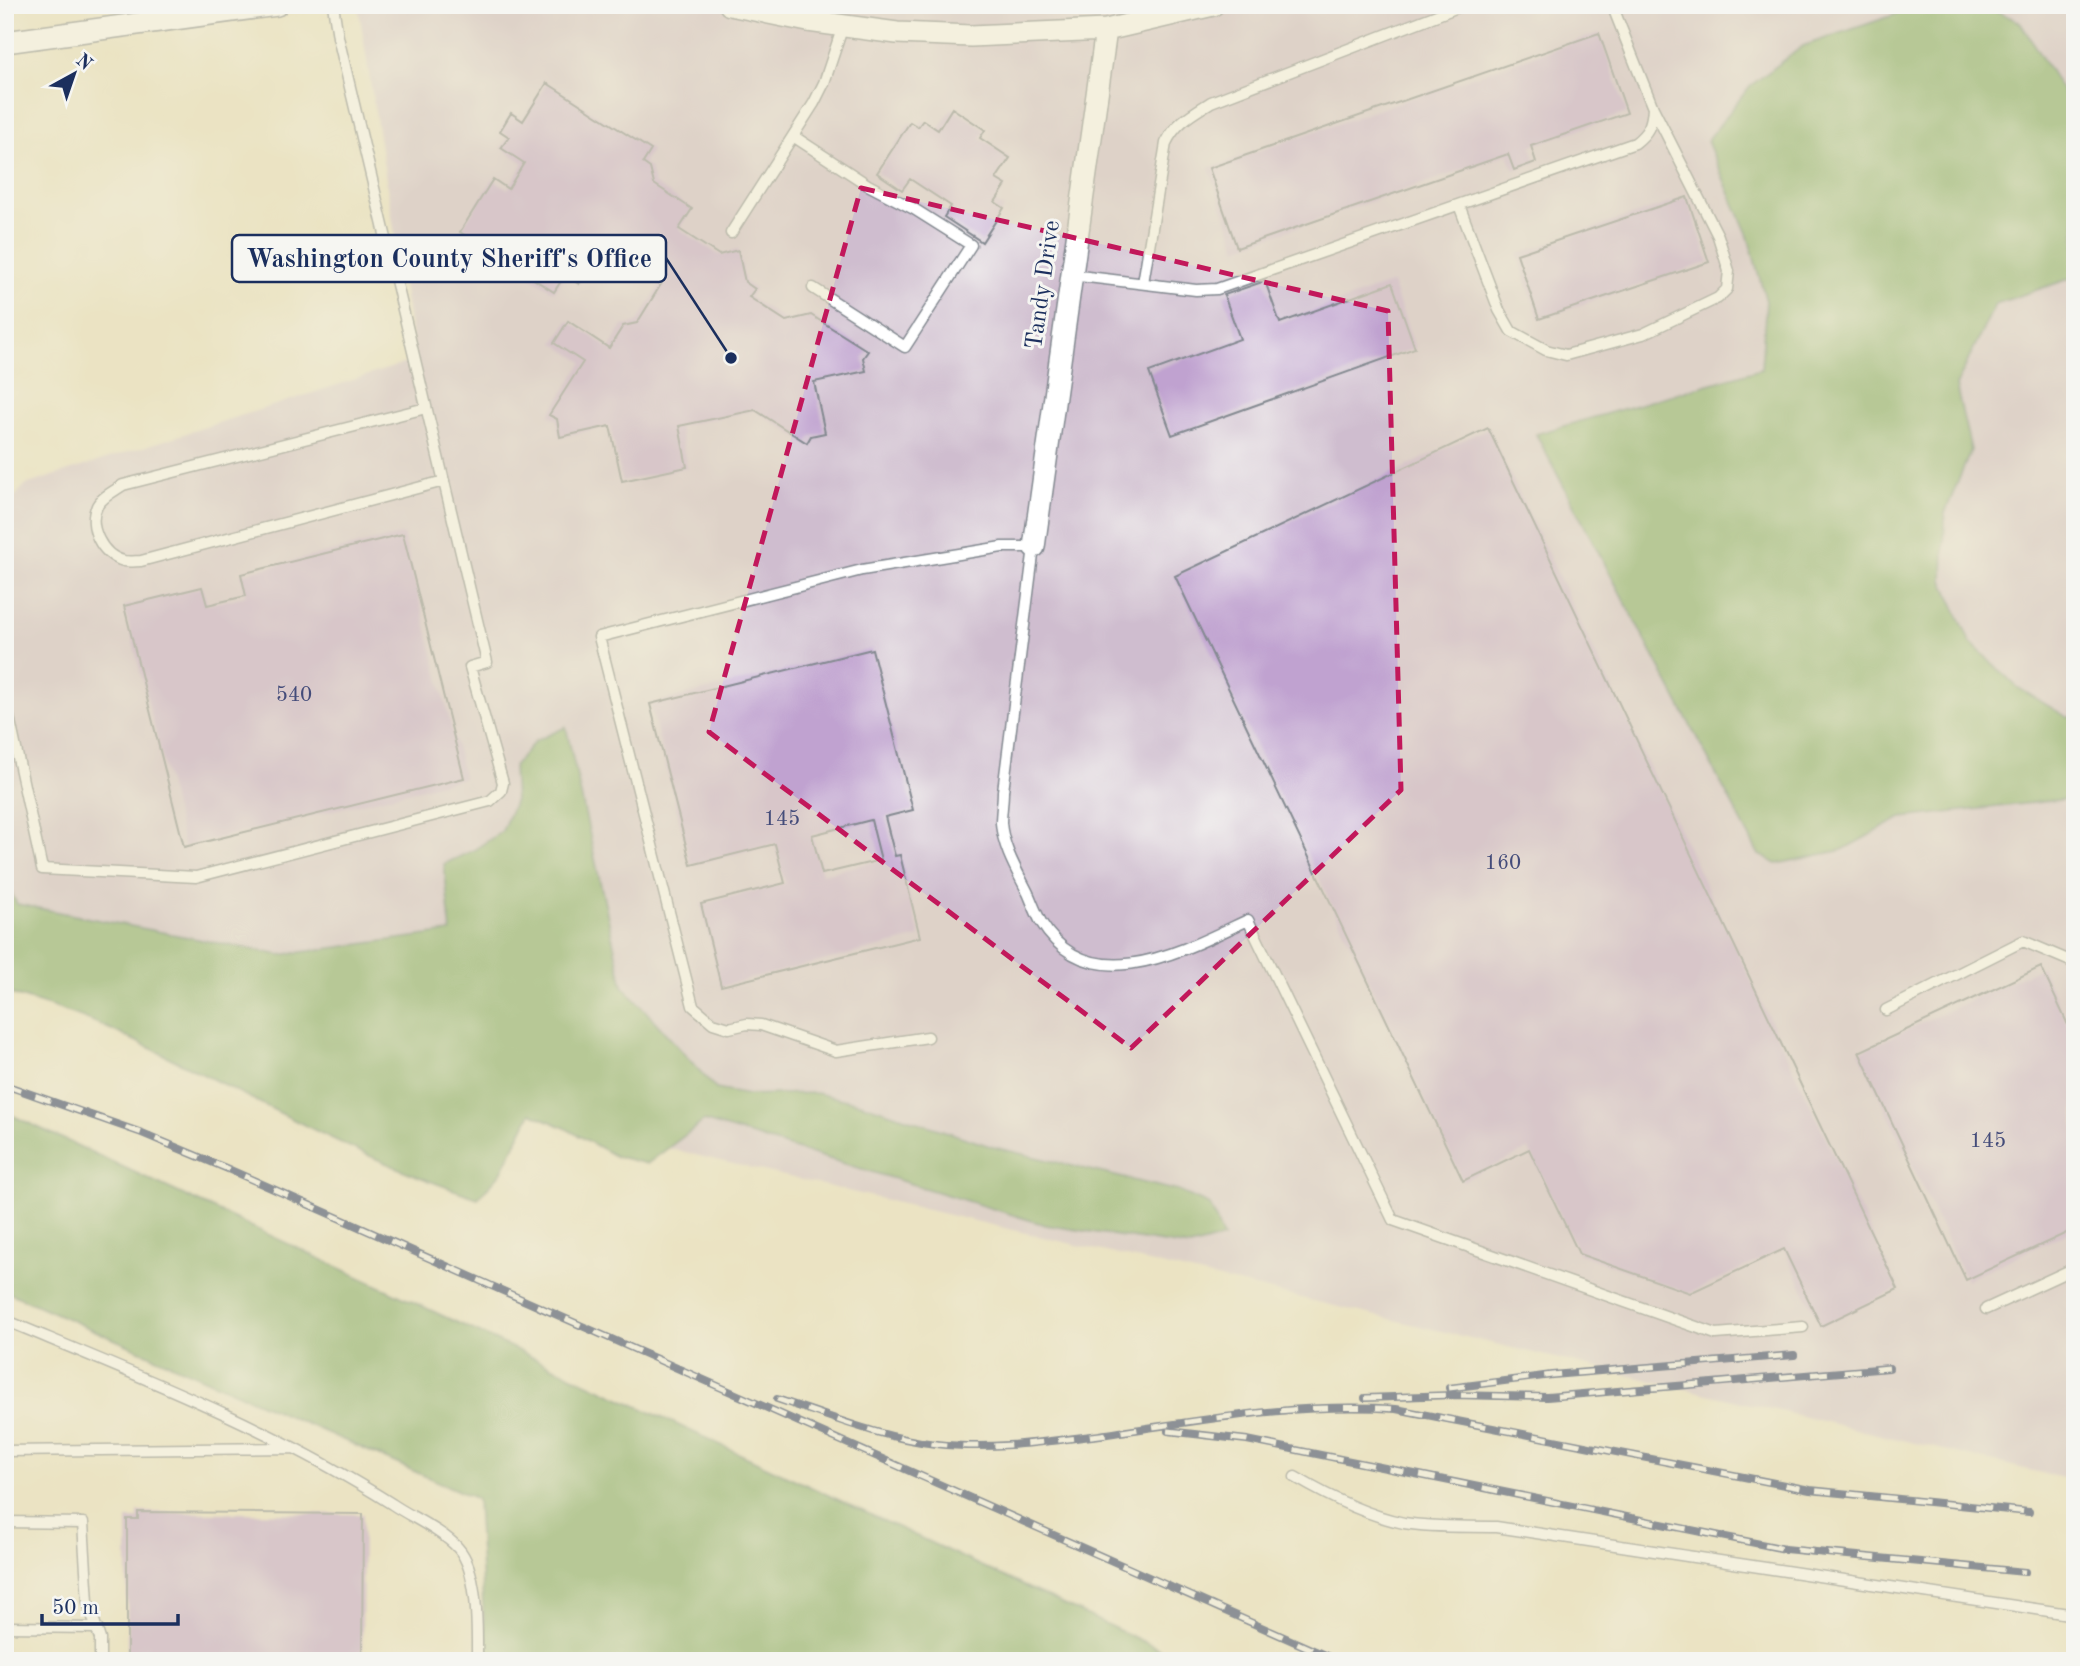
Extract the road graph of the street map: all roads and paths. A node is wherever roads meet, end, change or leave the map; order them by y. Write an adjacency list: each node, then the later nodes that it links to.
1 (277, 5): 10 (street)
2 (333, 5): 18 (lane)
3 (730, 5): 8 (street)
4 (1213, 5): 9 (street)
5 (1463, 5): 7 (lane)
6 (1612, 5): 11 (lane)
7 (1432, 11): 16 (lane)
8 (843, 26): 9 (street); 12 (lane)
9 (1106, 30): 15 (street, Tandy Drive)
10 (5, 42)
11 (1654, 108): 13 (lane); 13 (lane)
12 (793, 136): 14 (lane); 17 (lane)
13 (1460, 205): 16 (lane)
14 (731, 233)
15 (1071, 275): 16 (lane); 20 (street, Tandy Drive)
16 (1143, 284)
17 (813, 288)
18 (426, 408): 19 (lane); 19 (lane)
19 (444, 481): 21 (lane)
20 (1034, 547): 24 (lane); 28 (lane)
21 (5, 698)
22 (2075, 963): 23 (lane)
23 (1886, 1010)
24 (928, 1037)
25 (2075, 1268): 26 (lane)
26 (1986, 1309)
27 (5, 1320): 29 (lane)
28 (1803, 1327)
29 (295, 1448): 30 (lane); 37 (lane)
30 (5, 1451)
31 (1295, 1477): 33 (lane)
32 (5, 1522): 35 (lane)
33 (2075, 1615)
34 (5, 1627): 35 (lane)
35 (97, 1628): 36 (lane)
36 (100, 1661)
37 (477, 1661)

